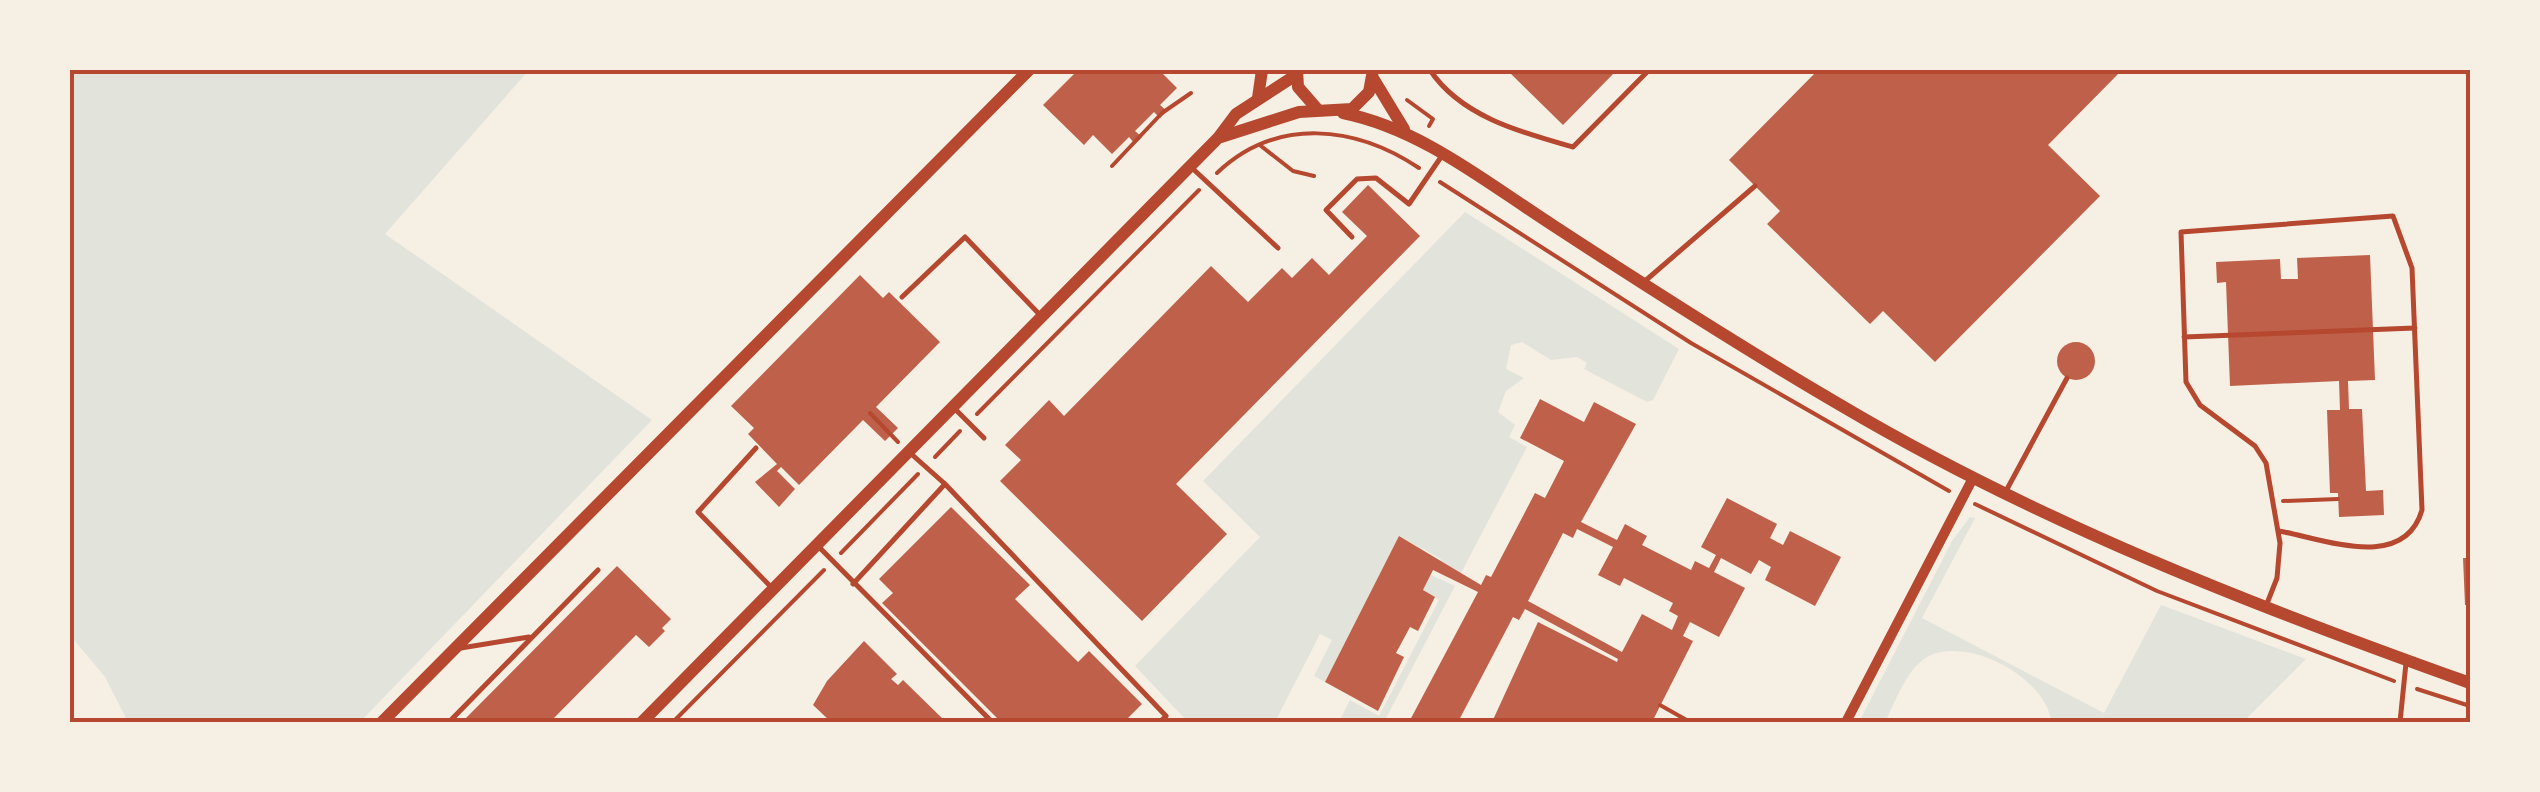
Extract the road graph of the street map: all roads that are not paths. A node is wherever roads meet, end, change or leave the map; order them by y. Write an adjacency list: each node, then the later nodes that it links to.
1 (1029, 70): 37 (street)
2 (1262, 70): 7 (street)
3 (1430, 70): 4 (lane)
4 (1650, 70)
5 (1296, 72): 7 (street); 8 (street)
6 (1373, 74): 9 (street); 10 (street)
7 (1258, 98): 11 (street)
8 (1318, 110): 9 (street); 11 (street)
9 (1343, 113): 10 (street)
10 (1404, 129): 12 (street)
11 (1218, 138): 13 (street)
12 (1443, 155): 15 (lane); 17 (street)
13 (1189, 166): 16 (lane); 19 (street)
14 (1755, 186): 17 (lane)
15 (1352, 237)
16 (1278, 248)
17 (1642, 283): 27 (street)
18 (902, 297): 19 (lane)
19 (1041, 316): 23 (street)
20 (2415, 328): 21 (lane); 21 (lane); 30 (lane)
21 (2184, 337): 30 (lane)
22 (2066, 378): 29 (lane)
23 (950, 405): 24 (lane); 26 (street)
24 (984, 438)
25 (756, 448): 34 (lane)
26 (907, 451): 28 (lane); 31 (street)
27 (1973, 478): 29 (street); 45 (street)
28 (946, 484): 33 (lane); 44 (lane)
29 (2004, 494): 35 (street)
30 (2278, 531): 35 (lane)
31 (816, 544): 33 (lane); 34 (street)
32 (598, 570): 36 (lane)
33 (852, 584): 43 (lane)
34 (772, 588): 42 (street)
35 (2265, 608): 38 (street)
36 (532, 637): 37 (lane); 41 (lane)
37 (454, 649): 40 (street)
38 (2407, 660): 39 (street); 46 (lane)
39 (2470, 683)
40 (382, 722)
41 (450, 722)
42 (642, 722)
43 (992, 722)
44 (1160, 722)
45 (1846, 722)
46 (2400, 722)

